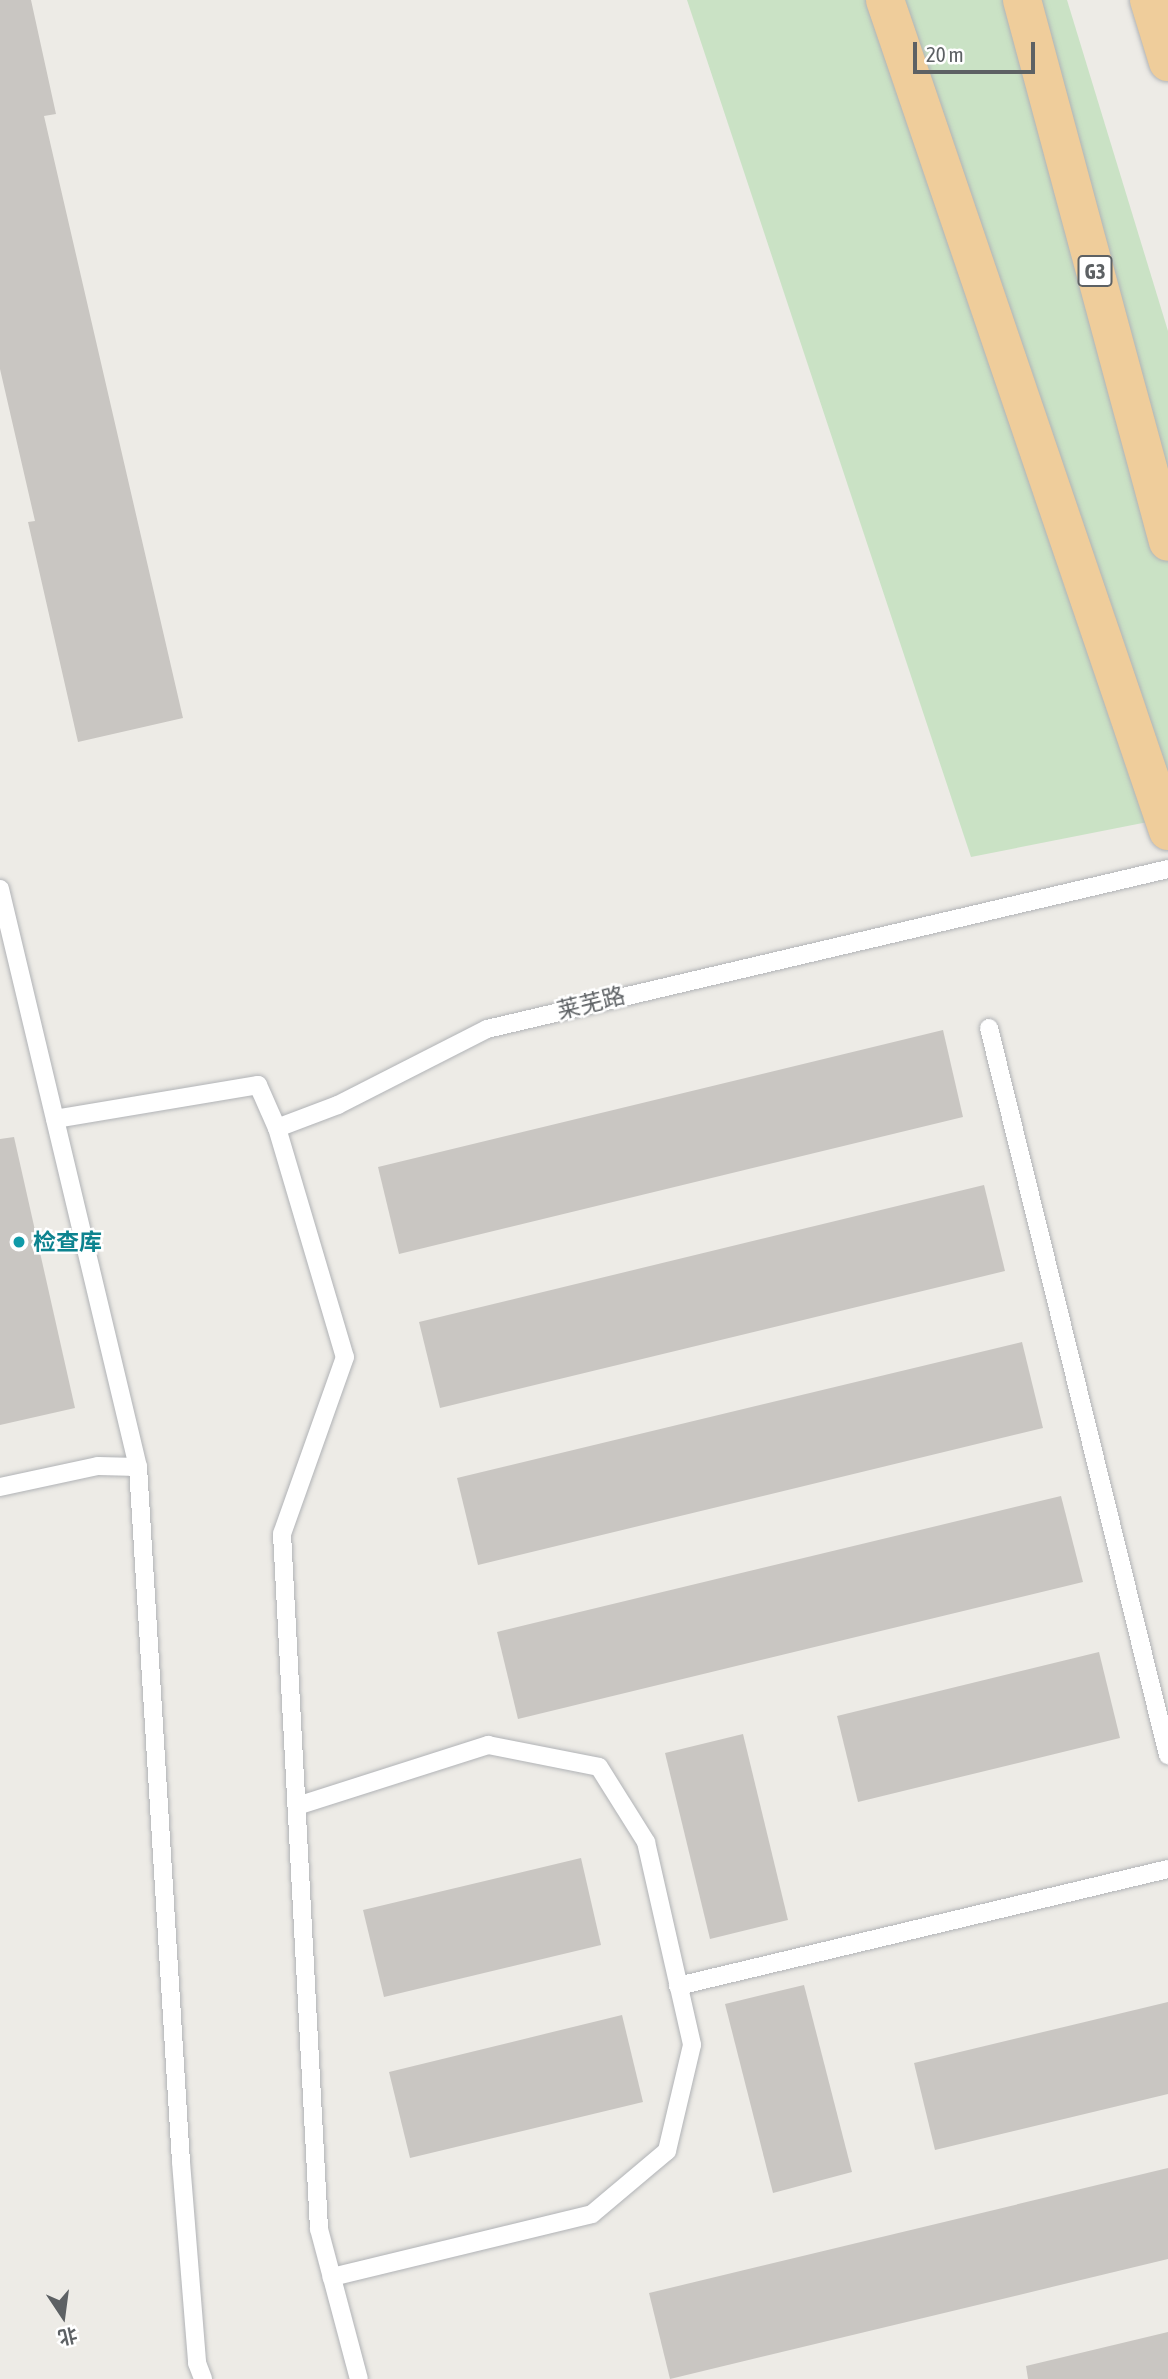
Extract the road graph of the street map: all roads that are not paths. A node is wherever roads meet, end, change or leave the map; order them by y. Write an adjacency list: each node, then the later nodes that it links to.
1 (885, 0): 6 (highway)
2 (1023, 0): 5 (highway, G3)
3 (1149, 0): 4 (highway)
4 (1168, 62)
5 (1168, 542)
6 (1168, 831)
7 (1168, 869): 11 (lane, 莱芜路)
8 (0, 889): 10 (lane)
9 (989, 1028): 14 (lane)
10 (55, 1119): 11 (lane); 12 (lane)
11 (277, 1128): 15 (lane)
12 (138, 1467): 13 (lane); 19 (lane)
13 (0, 1488)
14 (1168, 1755)
15 (297, 1806): 17 (lane); 18 (lane)
16 (1168, 1869): 17 (lane)
17 (678, 1986): 18 (lane)
18 (332, 2277): 20 (lane)
19 (203, 2379)
20 (359, 2379)

